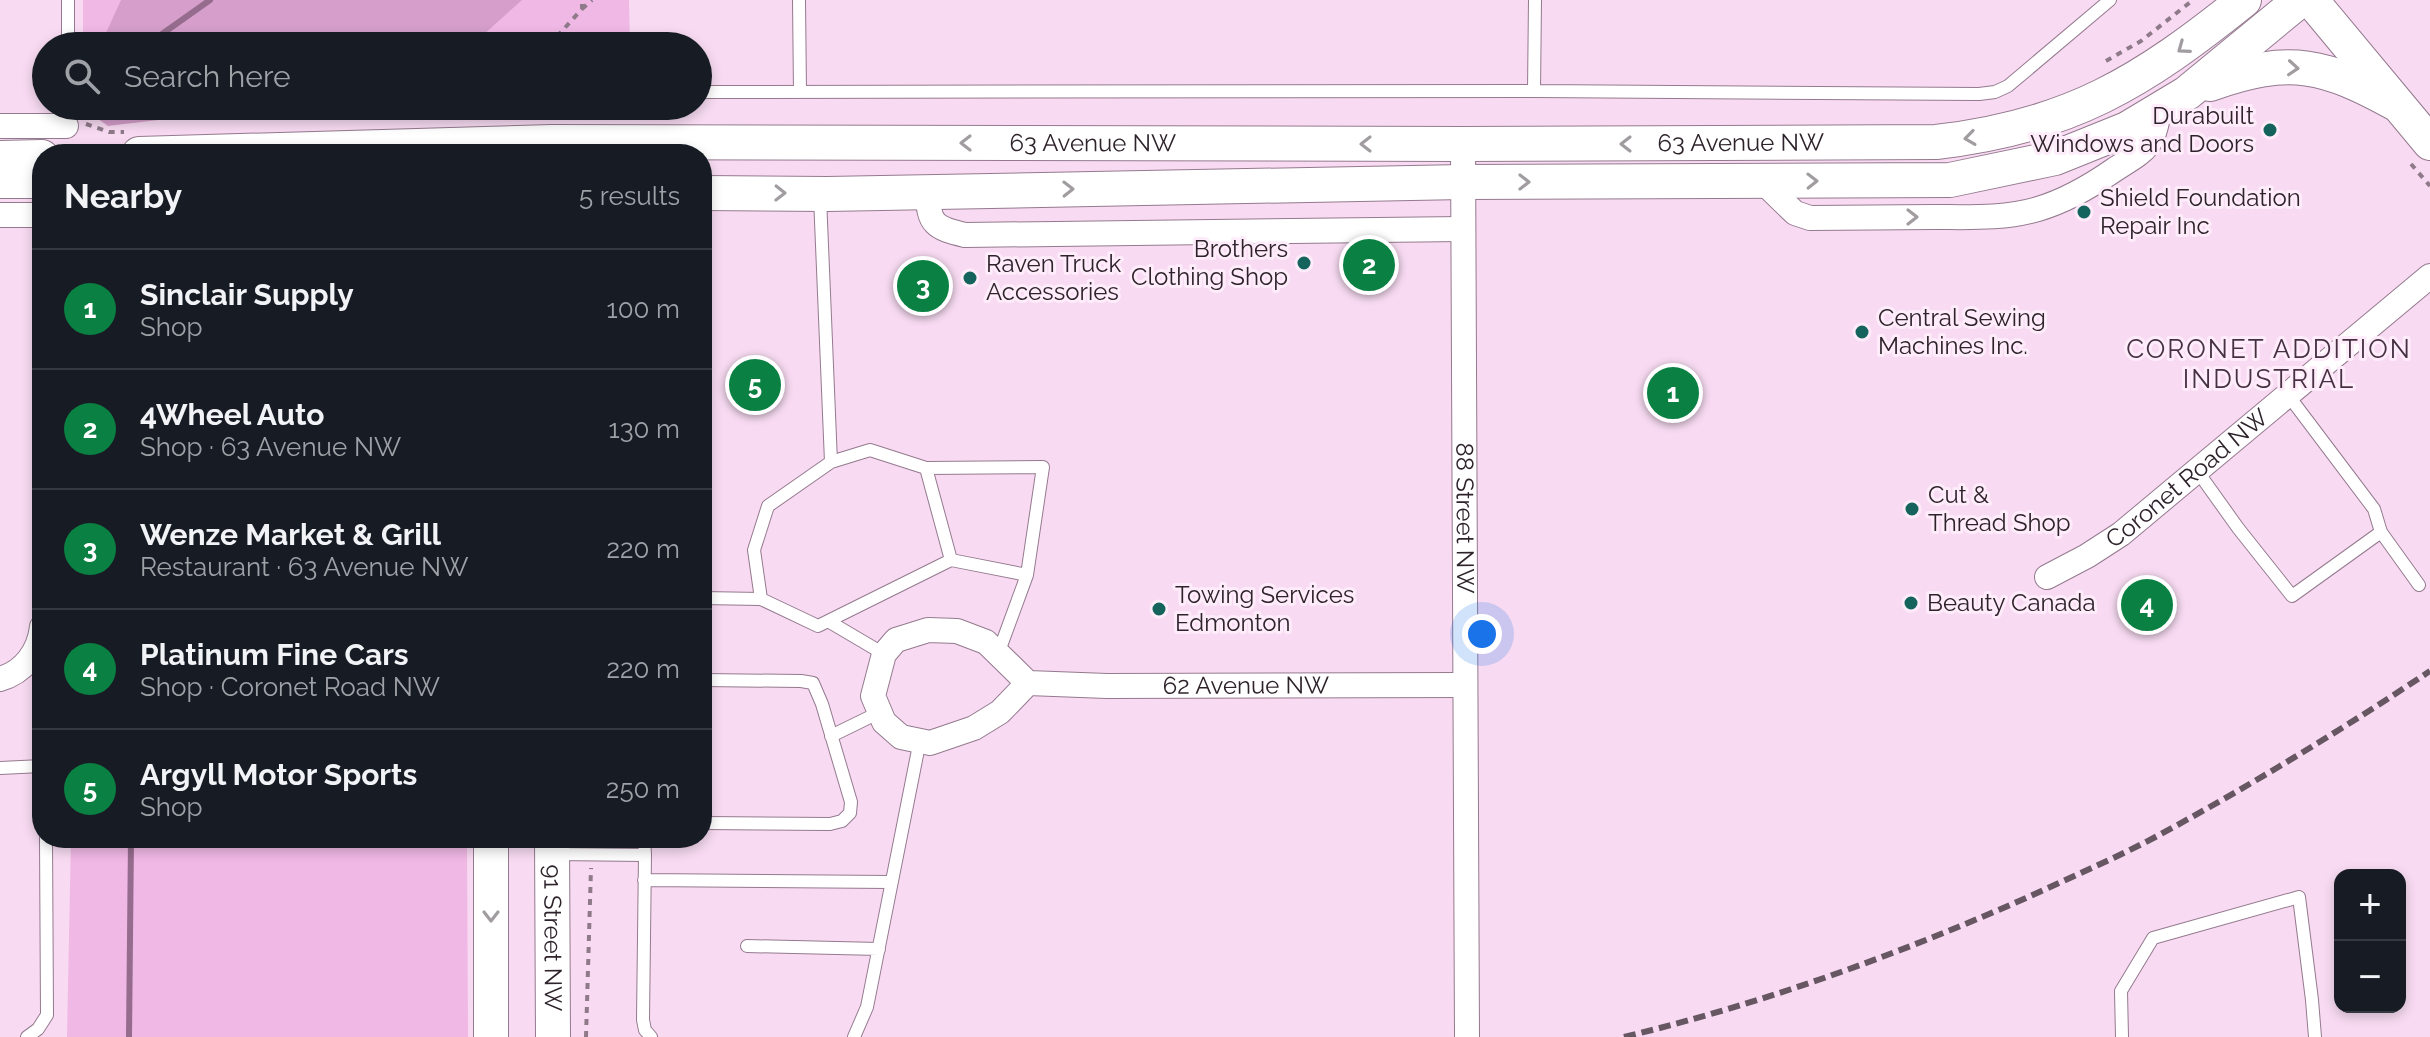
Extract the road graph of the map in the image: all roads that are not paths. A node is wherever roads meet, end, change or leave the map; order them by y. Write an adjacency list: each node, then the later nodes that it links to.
1 (68, 0): 8 (lane)
2 (799, 0): 12 (lane)
3 (1535, 0): 9 (lane)
4 (2110, 0): 9 (lane)
5 (2244, 0): 20 (main road, 63 Avenue NW, one-way to 20)
6 (2300, 0): 10 (main road)
7 (2311, 0): 13 (main road)
8 (68, 32)
9 (1534, 91): 12 (lane)
10 (2190, 91): 13 (main road, one-way to 13); 14 (main road, 63 Avenue NW)
11 (712, 92): 12 (lane)
12 (800, 92)
13 (2398, 105): 21 (main road)
14 (2159, 110): 27 (main road, 63 Avenue NW, one-way to 14); 27 (street, 63 Avenue NW, one-way to 14)
15 (40, 120): 16 (street)
16 (0, 126)
17 (557, 137): 18 (main road, 63 Avenue NW); 20 (main road, 63 Avenue NW, one-way to 17)
18 (484, 138): 19 (main road, 63 Avenue NW)
19 (355, 144)
20 (1463, 144): 26 (street, 88 Street NW)
21 (2421, 153)
22 (32, 157): 23 (main road)
23 (0, 158)
24 (0, 181): 25 (main road)
25 (32, 181)
26 (1463, 182): 27 (main road, 63 Avenue NW, one-way to 27); 28 (main road, 63 Avenue NW, one-way to 26); 33 (street, 88 Street NW)
27 (1763, 182)
28 (928, 192): 30 (main road, 63 Avenue NW); 33 (street)
29 (712, 193): 30 (main road, 63 Avenue NW, one-way to 30)
30 (820, 194): 36 (lane)
31 (0, 215): 32 (street)
32 (32, 215)
33 (1463, 229): 53 (street, 88 Street NW)
34 (2430, 276): 35 (street, Coronet Road NW)
35 (2288, 395): 38 (street, Coronet Road NW); 39 (lane)
36 (831, 462): 37 (lane); 45 (lane)
37 (926, 468): 40 (lane); 41 (lane)
38 (2198, 472): 39 (lane); 42 (street, Coronet Road NW)
39 (2381, 532): 43 (lane)
40 (951, 560): 41 (lane); 46 (lane)
41 (1027, 575): 48 (lane)
42 (2047, 577)
43 (2419, 585)
44 (712, 598): 45 (lane)
45 (761, 599): 46 (lane)
46 (828, 621): 47 (lane)
47 (884, 654): 48 (street); 54 (street)
48 (998, 654): 52 (street)
49 (32, 657): 50 (street)
50 (0, 679)
51 (712, 680): 55 (lane)
52 (1028, 683): 53 (street, 62 Avenue NW); 56 (street)
53 (1465, 685): 75 (street, 88 Street NW)
54 (880, 712): 55 (lane); 56 (street)
55 (831, 736): 59 (lane)
56 (920, 740): 67 (lane)
57 (32, 766): 58 (lane)
58 (0, 768)
59 (712, 823)
60 (46, 848): 70 (lane)
61 (491, 848): 71 (main road, one-way to 71)
62 (552, 848): 72 (main road, 91 Street NW)
63 (562, 848): 65 (lane)
64 (645, 848): 65 (lane)
65 (645, 855): 66 (lane)
66 (644, 880): 67 (lane); 73 (lane)
67 (891, 882): 69 (lane)
68 (747, 946): 69 (lane)
69 (879, 949): 74 (lane)
70 (27, 1037)
71 (491, 1037)
72 (553, 1037)
73 (651, 1037)
74 (854, 1037)
75 (1467, 1037)
76 (2122, 1037): 77 (lane)
77 (2315, 1037)

